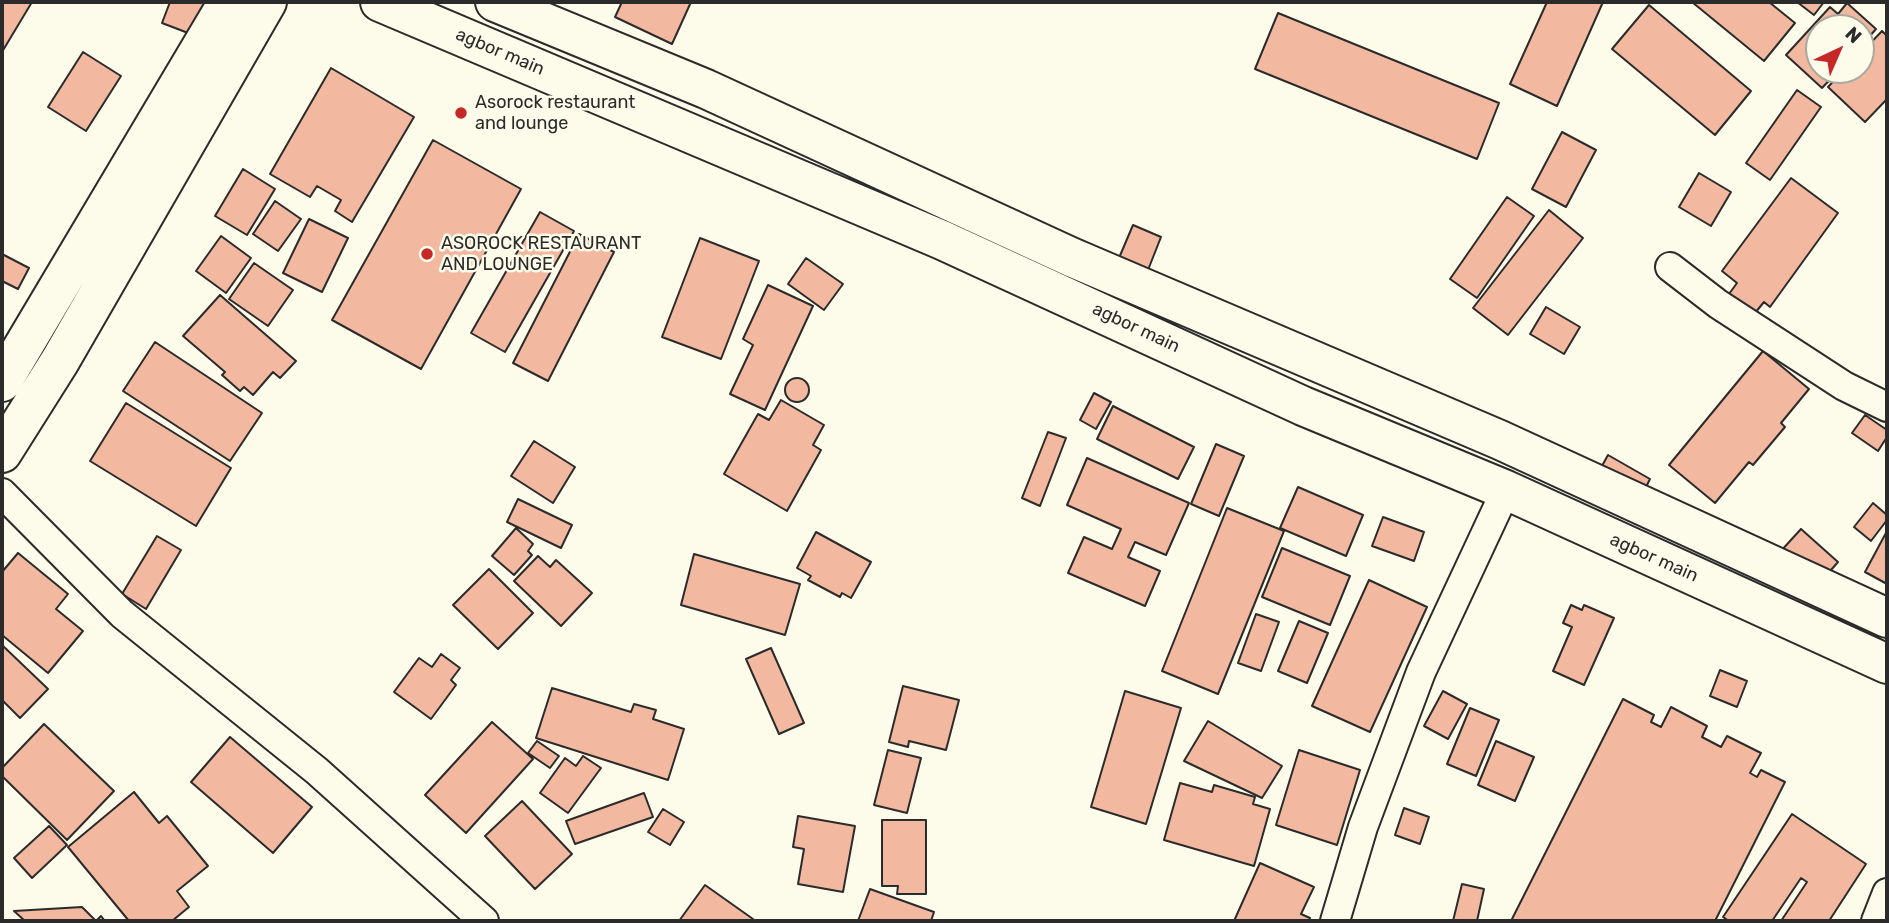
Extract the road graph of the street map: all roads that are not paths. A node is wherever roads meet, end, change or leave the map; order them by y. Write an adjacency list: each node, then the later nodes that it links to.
1 (228, 2): 6 (main road)
2 (267, 2): 8 (main road)
3 (380, 2): 9 (main road, agbor main)
4 (495, 2): 11 (main road)
5 (1671, 267): 7 (street)
6 (2, 382)
7 (1887, 407)
8 (2, 453)
9 (1506, 490): 12 (main road, agbor main); 15 (street)
10 (2, 494): 14 (street)
11 (1887, 618)
12 (1887, 664)
13 (1887, 893): 16 (street)
14 (484, 921)
15 (1335, 921)
16 (1876, 921)

